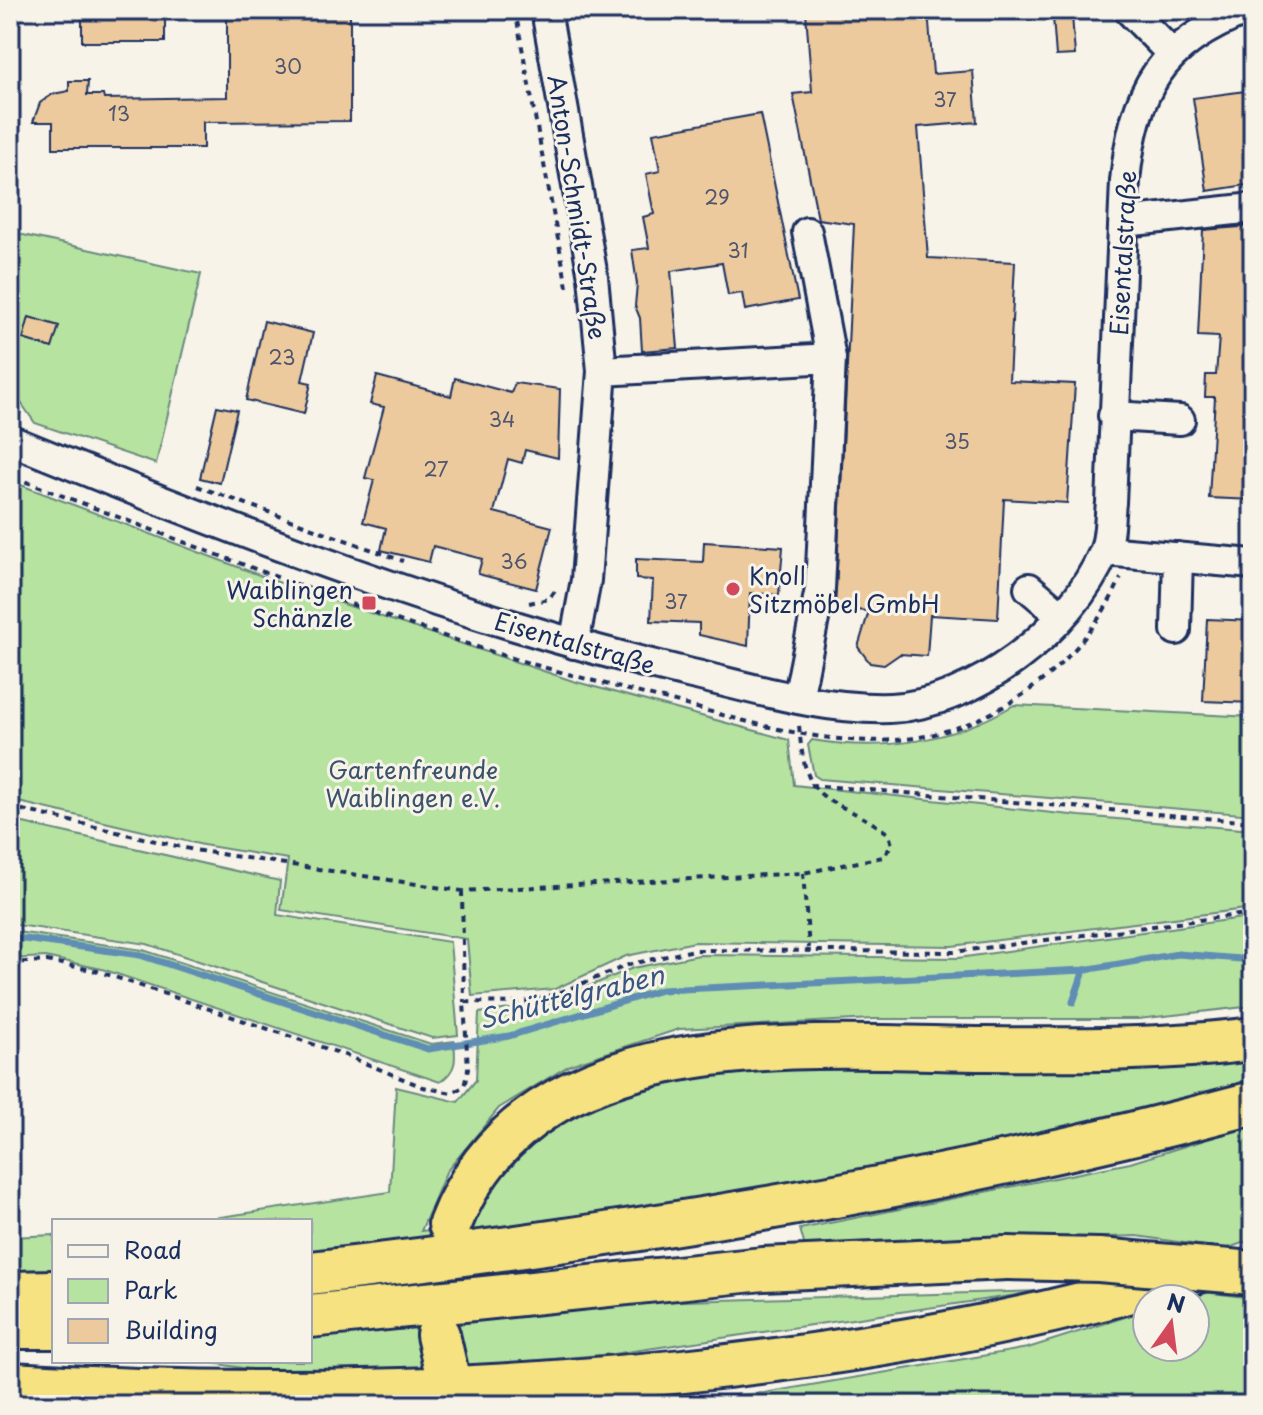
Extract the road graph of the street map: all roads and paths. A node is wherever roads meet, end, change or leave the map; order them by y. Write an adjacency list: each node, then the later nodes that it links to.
1 (515, 10): 9 (path)
2 (546, 10): 11 (street, Anton-Schmidt-Straße)
3 (1129, 10): 5 (street)
4 (1248, 10): 5 (street, Eisentalstraße)
5 (1171, 53): 7 (street, Eisentalstraße)
6 (1253, 208): 7 (street)
7 (1124, 222): 13 (street, Eisentalstraße)
8 (807, 232): 10 (street)
9 (569, 299)
10 (831, 358): 11 (street); 27 (street)
11 (602, 371): 26 (street, Anton-Schmidt-Straße)
12 (10, 399): 15 (path)
13 (1113, 416): 14 (street); 17 (street, Eisentalstraße)
14 (1180, 418)
15 (18, 430): 26 (street, Eisentalstraße)
16 (195, 485): 19 (path)
17 (1105, 551): 18 (street); 24 (street, Eisentalstraße)
18 (1178, 557): 20 (street); 25 (street)
19 (412, 564)
20 (1253, 564)
21 (562, 581): 23 (path)
22 (1029, 588): 24 (street)
23 (522, 602)
24 (1062, 616): 27 (street, Eisentalstraße)
25 (1176, 630)
26 (574, 644): 27 (street, Eisentalstraße)
27 (798, 699)
28 (800, 734): 29 (path)
29 (810, 785): 31 (path); 32 (path)
30 (10, 807): 33 (path)
31 (1253, 822)
32 (803, 873): 33 (path); 35 (path)
33 (462, 891): 37 (path)
34 (1253, 913): 35 (path)
35 (809, 948): 37 (path)
36 (10, 963): 37 (path)
37 (464, 1002)
38 (1253, 1039): 40 (highway)
39 (1253, 1103): 42 (highway)
40 (450, 1224)
41 (1253, 1255): 49 (highway)
42 (312, 1273)
43 (1253, 1273): 46 (highway, bridge)
44 (52, 1292): 45 (highway)
45 (10, 1293)
46 (312, 1316)
47 (10, 1327): 48 (highway)
48 (52, 1327)
49 (10, 1384)

